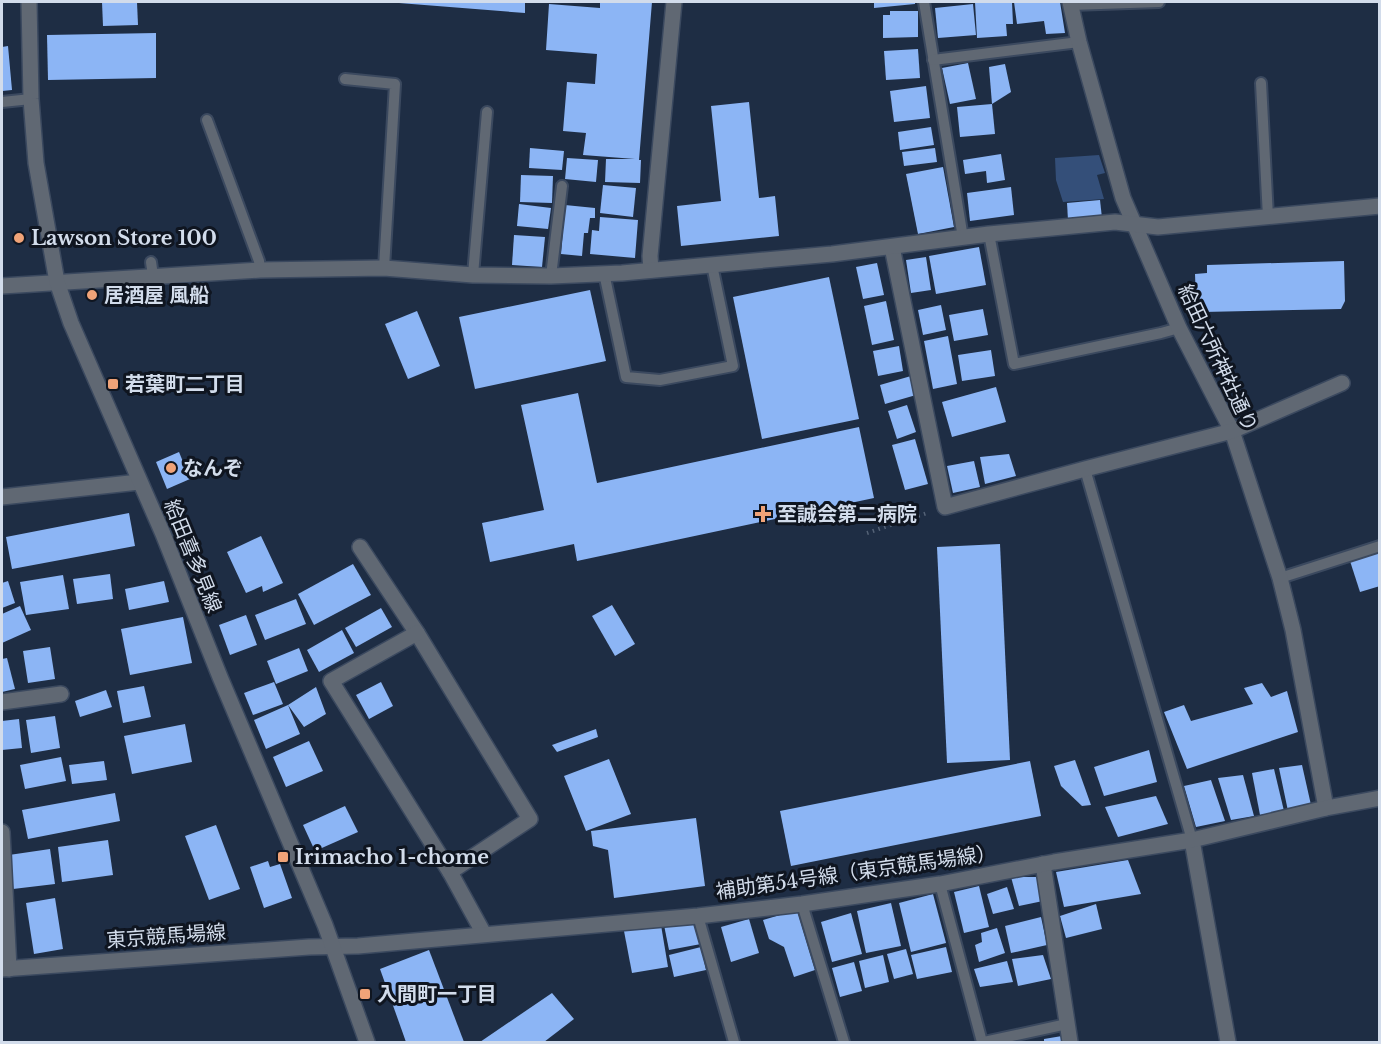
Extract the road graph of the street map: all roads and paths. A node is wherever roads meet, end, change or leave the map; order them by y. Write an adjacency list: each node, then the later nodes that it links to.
1 (29, 2): 10 (street, 給田喜多見線)
2 (674, 2): 24 (street)
3 (924, 2): 7 (lane)
4 (1159, 2): 5 (lane)
5 (1070, 3): 6 (street, 給田六所神社通り)
6 (1079, 42): 7 (lane); 17 (street, 給田六所神社通り)
7 (933, 60): 19 (lane)
8 (345, 79): 22 (lane)
9 (1261, 83): 16 (lane)
10 (31, 99): 11 (lane); 28 (street, 給田喜多見線)
11 (2, 102)
12 (487, 112): 26 (lane)
13 (207, 120): 23 (lane)
14 (562, 186): 27 (lane)
15 (1380, 206): 16 (street)
16 (1268, 217): 17 (street)
17 (1133, 224): 18 (street); 30 (street, 給田六所神社通り)
18 (989, 234): 19 (street); 30 (lane)
19 (963, 238): 20 (street)
20 (892, 247): 21 (street); 36 (street)
21 (712, 265): 24 (street); 25 (lane)
22 (384, 268): 23 (street); 26 (street)
23 (260, 270): 28 (street)
24 (651, 270): 25 (street)
25 (604, 273): 27 (street)
26 (473, 275): 27 (street)
27 (551, 276)
28 (57, 282): 29 (street); 34 (street, 給田喜多見線)
29 (2, 286)
30 (1179, 328): 32 (street, 給田六所神社通り)
31 (1342, 383): 32 (street)
32 (1232, 431): 33 (street); 40 (street, 給田六所神社通り)
33 (1085, 469): 36 (street); 47 (lane)
34 (139, 482): 35 (street); 54 (street, 給田喜多見線)
35 (2, 497)
36 (945, 507): 37 (path)
37 (867, 533)
38 (1380, 546): 40 (lane)
39 (360, 547): 41 (street)
40 (1280, 578): 45 (street, 給田六所神社通り)
41 (417, 633): 49 (street); 49 (street)
42 (61, 694): 43 (street)
43 (2, 702)
44 (1380, 798): 45 (street, 補助第54号線（東京競馬場線）)
45 (1326, 808): 47 (street, 補助第54号線（東京競馬場線）)
46 (2, 832): 55 (street)
47 (1192, 840): 48 (street, 補助第54号線（東京競馬場線）); 62 (street)
48 (1042, 864): 50 (street, 補助第54号線（東京競馬場線）); 56 (street)
49 (450, 872): 53 (street)
50 (940, 884): 51 (street, 補助第54号線（東京競馬場線）); 60 (lane)
51 (802, 904): 52 (street, 補助第54号線（東京競馬場線）); 59 (lane)
52 (698, 915): 53 (street, 補助第54号線（東京競馬場線）); 58 (lane)
53 (484, 934): 54 (street, 補助第54号線（東京競馬場線）)
54 (333, 947): 55 (street, 東京競馬場線); 57 (street, 給田喜多見線)
55 (5, 969)
56 (1067, 1024): 60 (lane); 61 (street)
57 (367, 1042)
58 (734, 1042)
59 (844, 1042)
60 (983, 1042)
61 (1070, 1042)
62 (1228, 1042)

